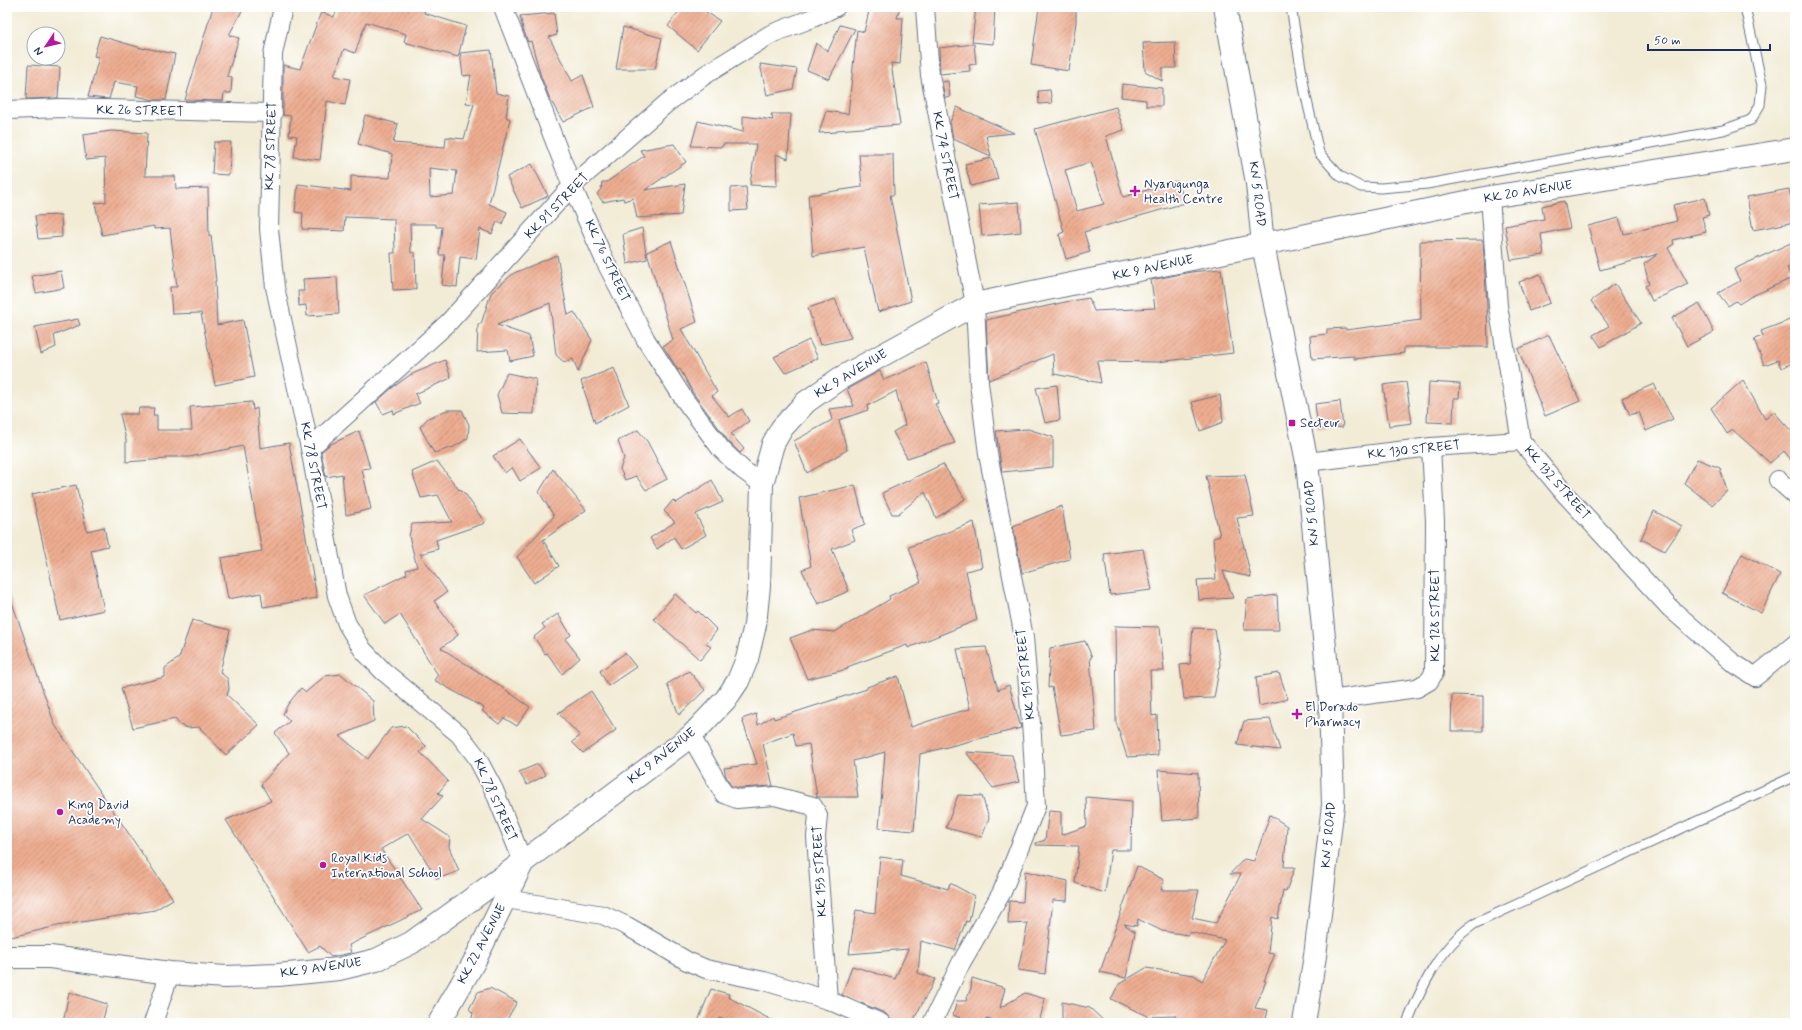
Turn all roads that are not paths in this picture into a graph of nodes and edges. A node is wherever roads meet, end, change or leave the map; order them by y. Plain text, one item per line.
1 (283, 7) edge
2 (503, 7) edge
3 (836, 7) edge
4 (926, 7) edge
5 (1226, 7) edge
6 (1291, 7) edge
7 (1745, 7) edge
8 (7, 110) edge
9 (273, 113) junction
10 (1795, 149) edge
11 (572, 186) junction
12 (1490, 197) junction
13 (1263, 245) junction
14 (975, 304) junction
15 (1521, 441) junction
16 (1431, 447) junction
17 (310, 448) junction
18 (1307, 462) junction
19 (1778, 480) dead end
20 (762, 484) junction
21 (1795, 495) edge
22 (1795, 644) edge
23 (1330, 700) junction
24 (691, 736) junction
25 (1795, 776) edge
26 (523, 862) junction
27 (506, 899) junction
28 (8, 959) edge
29 (170, 973) junction
30 (828, 1000) junction
31 (153, 1023) edge
32 (439, 1023) edge
33 (881, 1023) edge
34 (932, 1023) edge
35 (1304, 1023) edge
36 (1407, 1023) edge

1 - 9 street, KK 78 STREET
2 - 11 street, KK 76 STREET
3 - 11 street, KK 91 STREET
4 - 14 street, KK 74 STREET
5 - 13 main road, KN 5 ROAD
6 - 7 lane
8 - 9 street, KK 26 STREET
9 - 17 street, KK 78 STREET
10 - 12 main road, KK 20 AVENUE
11 - 17 street, KK 91 STREET
11 - 20 street, KK 76 STREET
12 - 13 main road, KK 20 AVENUE
12 - 15 street, KK 132 STREET
13 - 14 main road, KK 9 AVENUE
13 - 18 main road, KN 5 ROAD
14 - 20 main road, KK 9 AVENUE
14 - 34 street, KK 151 STREET
15 - 16 street, KK 130 STREET
15 - 22 street, KK 132 STREET
16 - 18 street, KK 130 STREET
16 - 23 street, KK 128 STREET
17 - 26 street, KK 78 STREET
18 - 23 main road, KN 5 ROAD
19 - 21 street
20 - 24 main road, KK 9 AVENUE
23 - 35 main road, KN 5 ROAD
24 - 26 main road, KK 9 AVENUE
24 - 30 street, KK 153 STREET
25 - 36 lane
26 - 27 main road, KK 22 AVENUE
26 - 29 main road, KK 9 AVENUE
27 - 30 street
27 - 32 main road, KK 22 AVENUE
28 - 29 main road, KK 9 AVENUE
29 - 31 street
30 - 33 street

